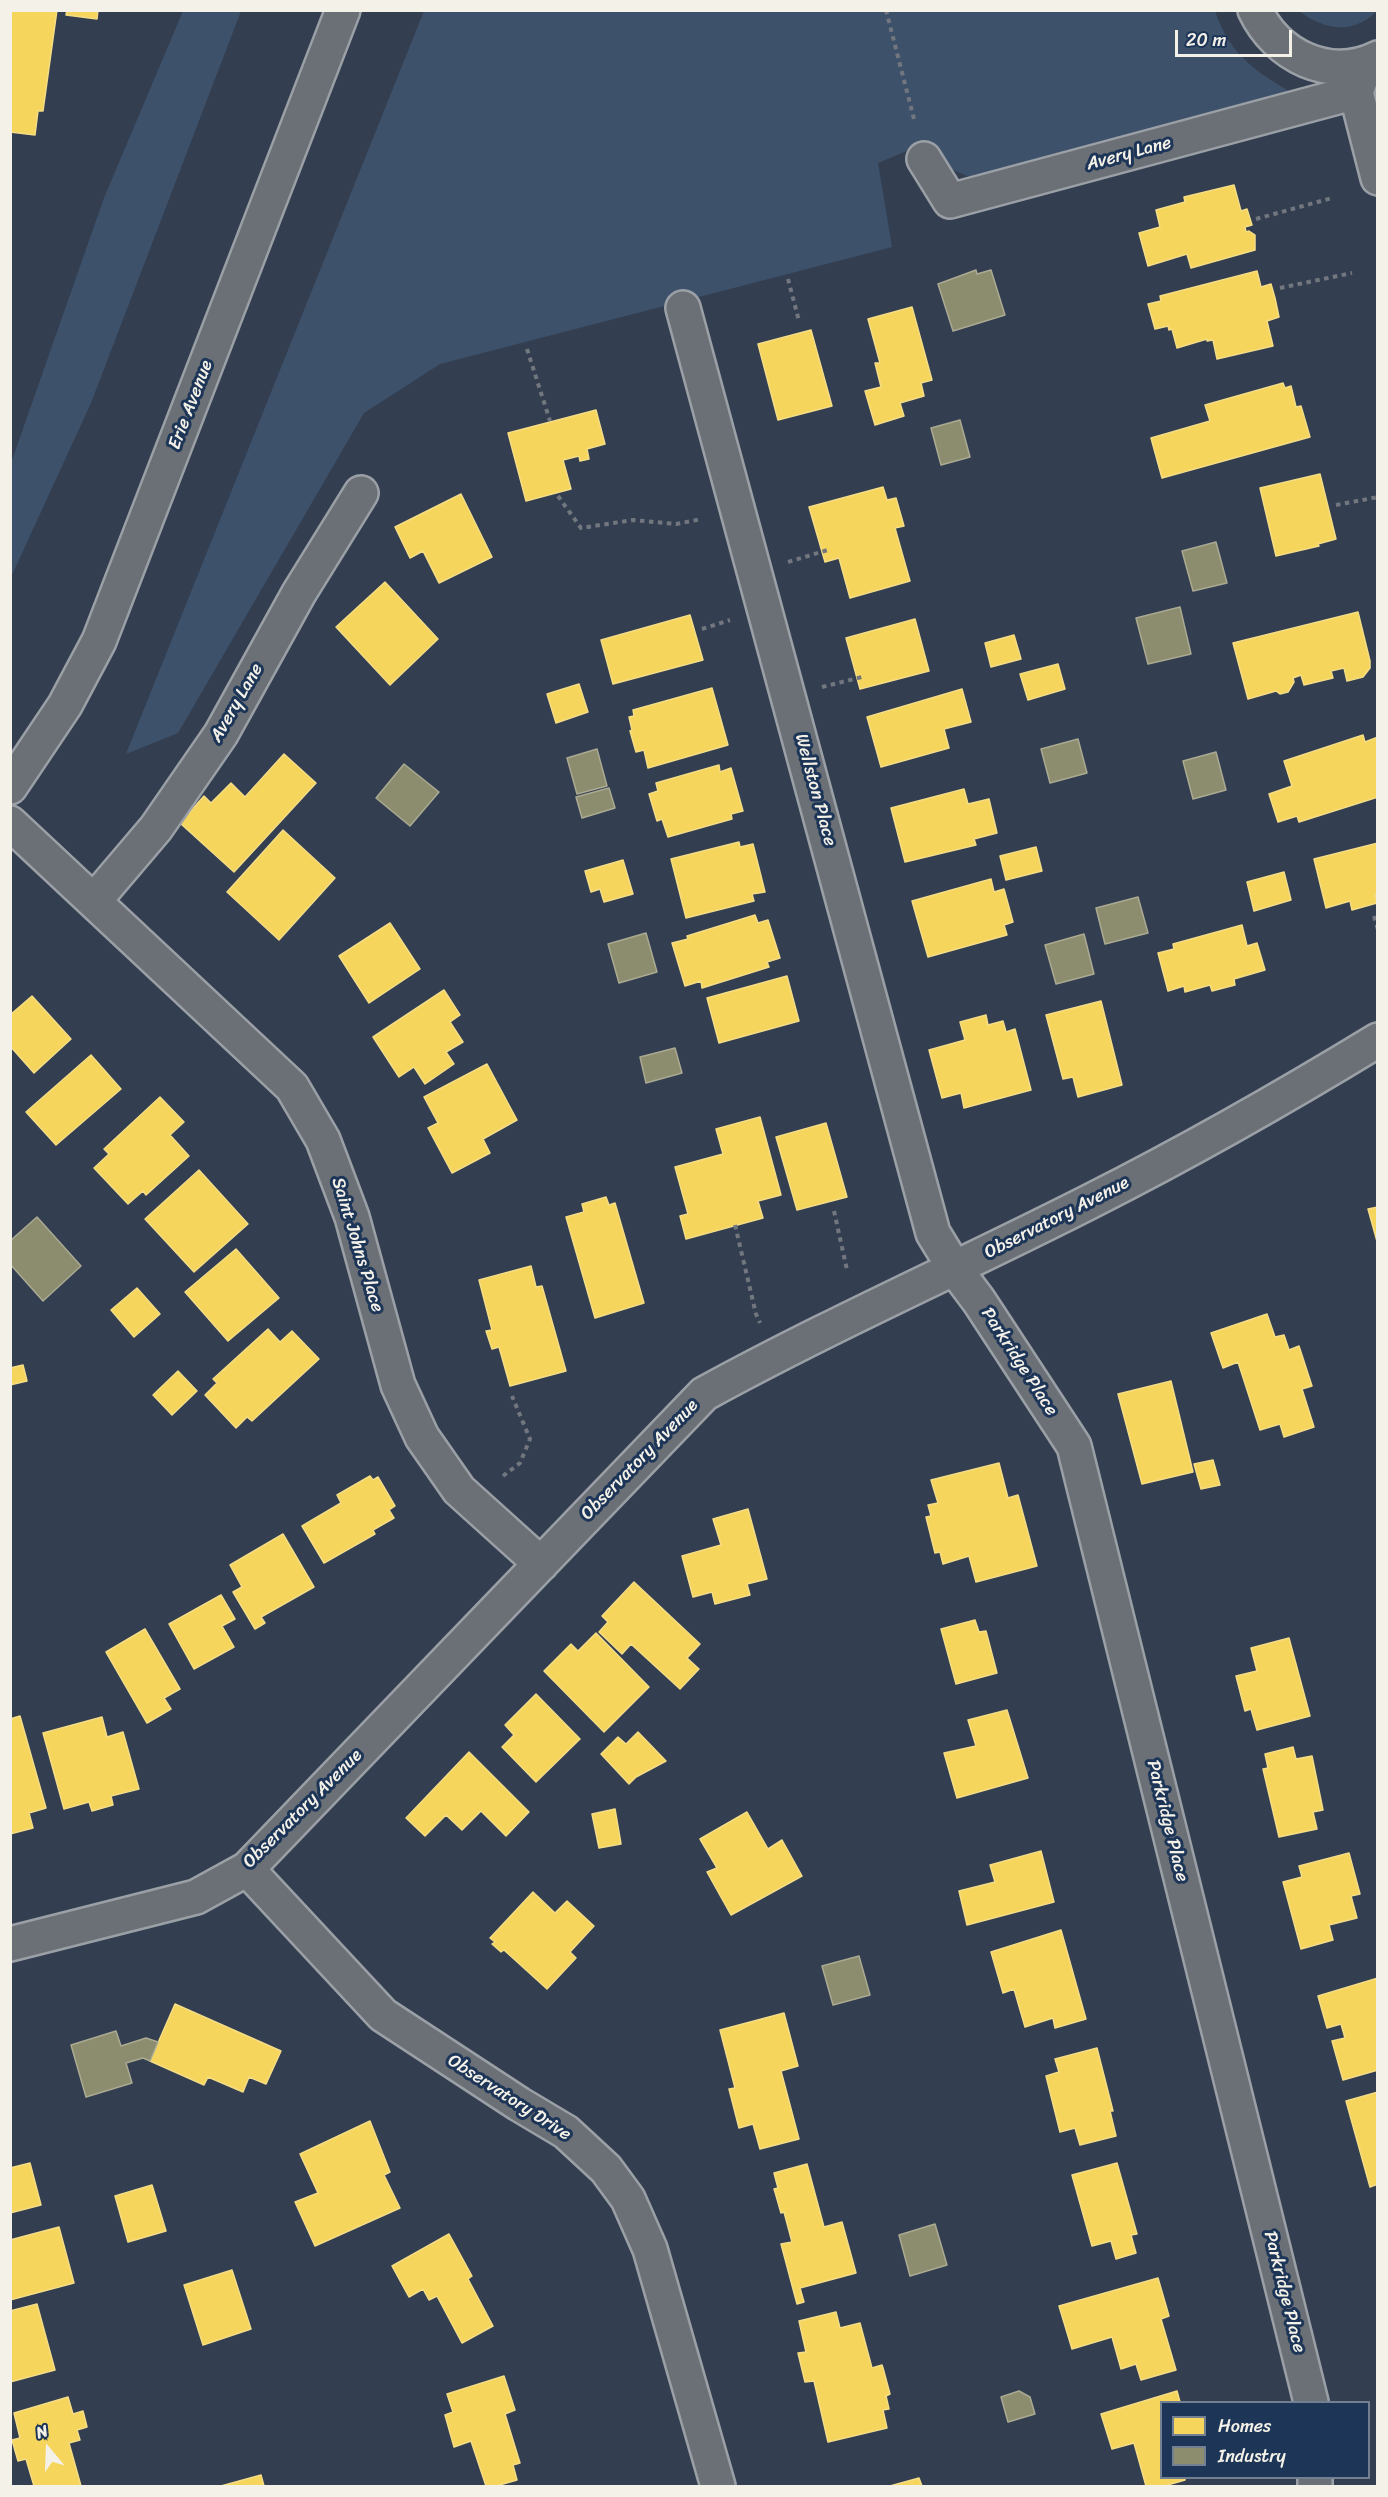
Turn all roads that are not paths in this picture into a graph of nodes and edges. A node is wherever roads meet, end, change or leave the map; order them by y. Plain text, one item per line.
1 (344, 10) edge
2 (1255, 10) edge
3 (1367, 71) edge
4 (924, 159) road end
5 (1377, 178) edge
6 (683, 308) dead end
7 (361, 493) dead end
8 (10, 787) edge
9 (10, 823) edge
10 (94, 901) junction
11 (1377, 1040) edge
12 (954, 1269) junction
13 (541, 1564) junction
14 (247, 1869) junction
15 (10, 1944) edge
16 (1311, 2401) edge
17 (718, 2487) edge

1 - 8 street, Erie Avenue
2 - 3 street
3 - 4 street, Avery Lane
3 - 5 street
6 - 12 street, Wellston Place
7 - 10 street, Avery Lane
9 - 10 street, Saint Johns Place
10 - 13 street, Saint Johns Place
11 - 12 street, Observatory Avenue
12 - 13 street, Observatory Avenue
12 - 16 street, Parkridge Place
13 - 14 street, Observatory Avenue
14 - 15 street, Observatory Avenue
14 - 17 street, Observatory Drive

